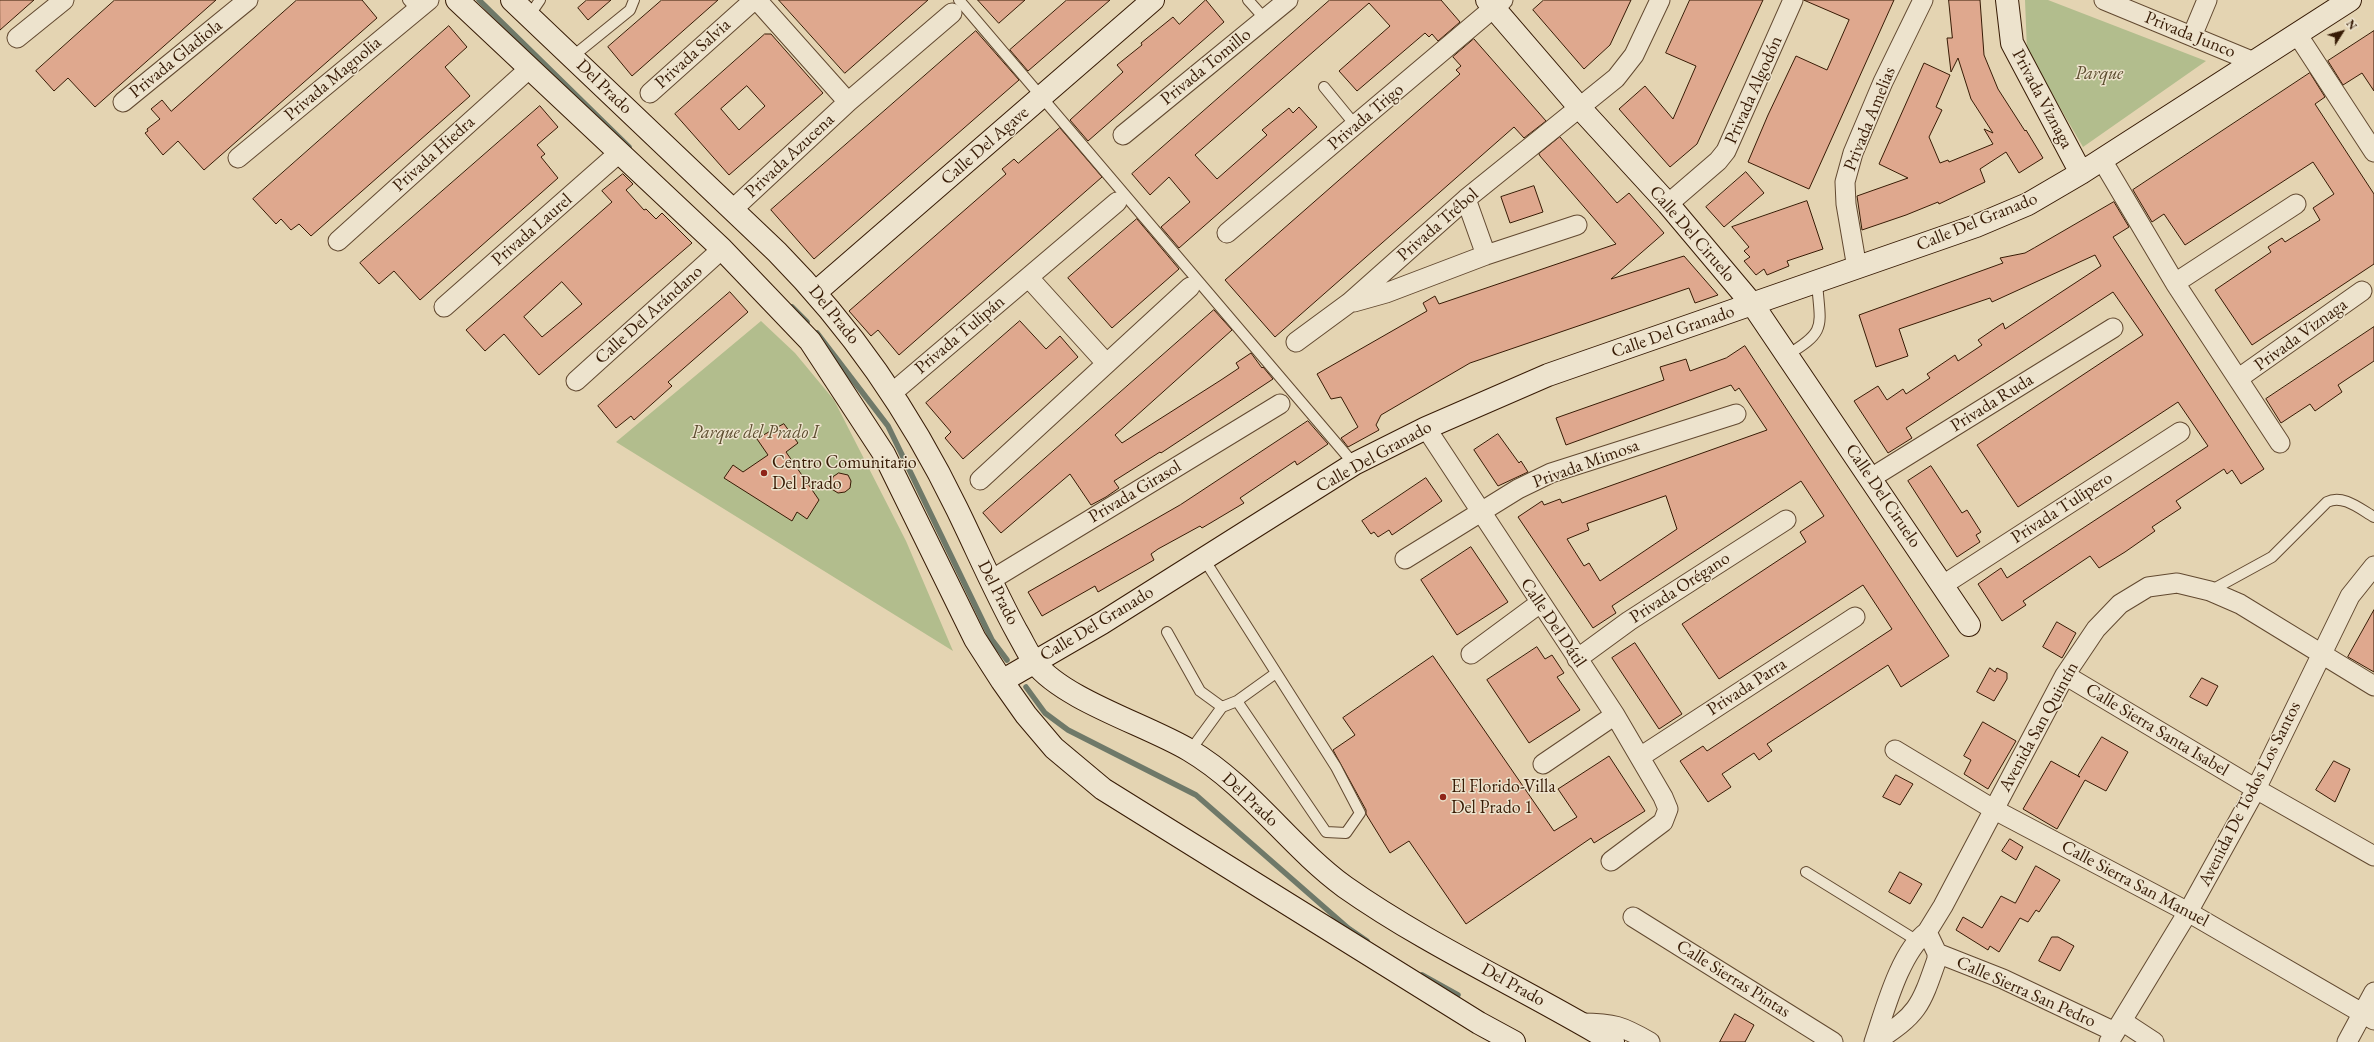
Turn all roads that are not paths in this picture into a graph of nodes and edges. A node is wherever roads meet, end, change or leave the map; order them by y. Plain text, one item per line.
1 (64, 0) edge
2 (248, 0) edge
3 (458, 0) edge
4 (512, 0) edge
5 (634, 0) edge
6 (754, 0) edge
7 (757, 0) edge
8 (1153, 0) edge
9 (1248, 0) edge
10 (1288, 0) edge
11 (1660, 0) edge
12 (1793, 0) edge
13 (1923, 0) edge
14 (2007, 0) edge
15 (2104, 0) edge
16 (2207, 0) edge
17 (418, 3) edge
18 (1495, 3) edge
19 (2342, 3) edge
20 (955, 6) edge
21 (534, 8) edge
22 (1265, 19) junction
23 (2297, 34) junction
24 (2192, 36) junction
25 (17, 38) dead end
26 (572, 56) junction
27 (2254, 62) junction
28 (530, 68) junction
29 (1324, 87) dead end
30 (650, 93) dead end
31 (1042, 96) junction
32 (123, 102) dead end
33 (848, 102) junction
34 (1580, 108) junction
35 (1356, 126) junction
36 (1124, 135) dead end
37 (2374, 151) edge
38 (620, 152) junction
39 (238, 158) dead end
40 (2102, 160) junction
41 (2081, 173) junction
42 (1466, 199) junction
43 (1117, 202) dead end
44 (1668, 204) junction
45 (2296, 204) dead end
46 (732, 210) junction
47 (1577, 225) dead end
48 (1227, 234) dead end
49 (338, 241) dead end
50 (722, 249) junction
51 (1486, 255) junction
52 (1857, 268) junction
53 (1029, 278) junction
54 (1817, 282) junction
55 (2175, 283) junction
56 (1190, 286) dead end
57 (2362, 291) dead end
58 (816, 292) junction
59 (1349, 303) junction
60 (1753, 305) junction
61 (444, 307) dead end
62 (2113, 328) dead end
63 (1296, 342) dead end
64 (1787, 355) junction
65 (1106, 363) junction
66 (2239, 378) junction
67 (576, 381) dead end
68 (892, 393) junction
69 (1280, 404) dead end
70 (1736, 414) dead end
71 (1426, 428) junction
72 (2180, 432) dead end
73 (2280, 443) dead end
74 (1354, 464) junction
75 (1871, 478) junction
76 (980, 480) dead end
77 (1480, 513) junction
78 (2374, 517) edge
79 (1786, 520) dead end
80 (1204, 559) junction
81 (1405, 559) dead end
82 (2374, 566) edge
83 (991, 580) junction
84 (1944, 585) junction
85 (2210, 591) junction
86 (1540, 603) junction
87 (1855, 617) dead end
88 (1969, 626) dead end
89 (1167, 632) dead end
90 (1471, 654) dead end
91 (2320, 654) junction
92 (1577, 659) junction
93 (1034, 662) junction
94 (1276, 673) junction
95 (2065, 675) junction
96 (1002, 681) junction
97 (2374, 686) edge
98 (1237, 701) junction
99 (1222, 707) junction
100 (1615, 716) junction
101 (1895, 750) dead end
102 (1190, 751) junction
103 (1640, 757) junction
104 (1543, 764) dead end
105 (2256, 789) junction
106 (1994, 809) junction
107 (2374, 856) edge
108 (1611, 861) dead end
109 (1806, 872) dead end
110 (2188, 912) junction
111 (1633, 917) dead end
112 (1922, 936) junction
113 (1937, 953) junction
114 (2374, 992) edge
115 (2368, 1016) edge
116 (1581, 1023) junction
117 (2115, 1032) edge
118 (1514, 1042) edge
119 (1613, 1042) edge
120 (1650, 1042) edge
121 (1833, 1042) edge
122 (1875, 1042) edge
123 (2154, 1042) edge
124 (2346, 1042) edge

1 - 25 street
2 - 32 street, Privada Gladiola
3 - 28 main road, Del Prado
4 - 21 main road, Del Prado
5 - 26 lane
6 - 30 street, Privada Salvia
7 - 33 street, Privada Azucena
8 - 31 main road, Calle Del Agave
9 - 22 lane
10 - 22 street, Privada Tomillo
11 - 34 street, Privada Trébol
12 - 44 street, Privada Algodón
13 - 52 street, Privada Amelias
14 - 41 main road, Privada Viznaga
15 - 24 street, Privada Junco
16 - 24 street
17 - 39 street, Privada Magnolia
18 - 34 main road, Calle Del Ciruelo
18 - 35 street, Privada Trigo
19 - 23 main road, Calle Del Granado
20 - 31 lane
20 - 33 street, Privada Azucena
21 - 26 main road, Del Prado
22 - 36 street, Privada Tomillo
23 - 27 main road, Calle Del Granado
23 - 37 street
24 - 27 street, Privada Junco
26 - 46 main road, Del Prado
27 - 40 main road, Calle Del Granado
28 - 38 main road, Del Prado
28 - 49 street, Privada Hiedra
29 - 35 lane
31 - 58 main road, Calle Del Agave
31 - 74 lane
33 - 46 street, Privada Azucena
34 - 42 street, Privada Trébol
34 - 44 main road, Calle Del Ciruelo
35 - 48 street, Privada Trigo
38 - 50 main road, Del Prado
38 - 61 street, Privada Laurel
40 - 41 main road, Calle Del Granado
40 - 55 street, Privada Viznaga
41 - 52 main road, Calle Del Granado
42 - 51 street
42 - 59 street, Privada Trébol
43 - 53 street, Privada Tulipán
44 - 60 main road, Calle Del Ciruelo
45 - 55 street
46 - 58 main road, Del Prado
47 - 51 street
50 - 67 street, Calle Del Arándano
50 - 96 main road, Del Prado
51 - 59 street
52 - 54 main road, Calle Del Granado
53 - 65 street
53 - 68 street, Privada Tulipán
54 - 60 main road, Calle Del Granado
54 - 64 lane
55 - 66 street, Privada Viznaga
56 - 65 street
57 - 66 street, Privada Viznaga
58 - 68 main road, Del Prado
59 - 63 street, Privada Trébol
60 - 64 main road, Calle Del Ciruelo
60 - 71 main road, Calle Del Granado
62 - 75 street, Privada Ruda
64 - 75 main road, Calle Del Ciruelo
65 - 76 street
66 - 73 street, Privada Viznaga
68 - 83 main road, Del Prado
69 - 83 street, Privada Girasol
70 - 77 street, Privada Mimosa
71 - 74 main road, Calle Del Granado
71 - 77 street, Calle Del Dátil
72 - 84 street, Privada Tulipero
74 - 80 main road, Calle Del Granado
75 - 84 main road, Calle Del Ciruelo
77 - 81 street, Privada Mimosa
77 - 86 street, Calle Del Dátil
78 - 85 lane
79 - 92 street, Privada Orégano
80 - 93 main road, Calle Del Granado
80 - 94 lane
82 - 91 street, Avenida De Todos Los Santos
83 - 93 main road, Del Prado
84 - 88 main road, Calle Del Ciruelo
85 - 91 street, Avenida San Quintín
85 - 95 street, Avenida San Quintín
86 - 90 street
86 - 92 street, Calle Del Dátil
87 - 103 street, Privada Parra
89 - 99 lane
91 - 97 street, Avenida San Quintín
91 - 105 street, Avenida De Todos Los Santos
92 - 100 street, Calle Del Dátil
93 - 96 main road, Calle Del Granado
93 - 102 main road, Del Prado
94 - 98 lane
94 - 98 lane
95 - 105 street, Calle Sierra Santa Isabel
95 - 106 street, Avenida San Quintín
96 - 118 main road, Del Prado
98 - 99 lane
99 - 102 lane
100 - 103 street, Calle Del Dátil
100 - 104 street
101 - 106 street, Calle Sierra San Manuel
102 - 116 main road, Del Prado
103 - 108 street, Calle Del Dátil
105 - 107 street, Calle Sierra Santa Isabel
105 - 110 street, Avenida De Todos Los Santos
106 - 110 street, Calle Sierra San Manuel
106 - 112 street, Avenida San Quintín
109 - 112 lane
110 - 115 street, Calle Sierra San Manuel
110 - 117 street, Avenida De Todos Los Santos
111 - 121 street, Calle Sierras Pintas
112 - 113 street
112 - 122 street, Avenida San Quintín
113 - 117 street, Calle Sierra San Pedro
113 - 122 street
114 - 115 street
115 - 124 street
116 - 119 main road, Del Prado
116 - 120 street
117 - 123 street, Calle Sierra San Pedro

